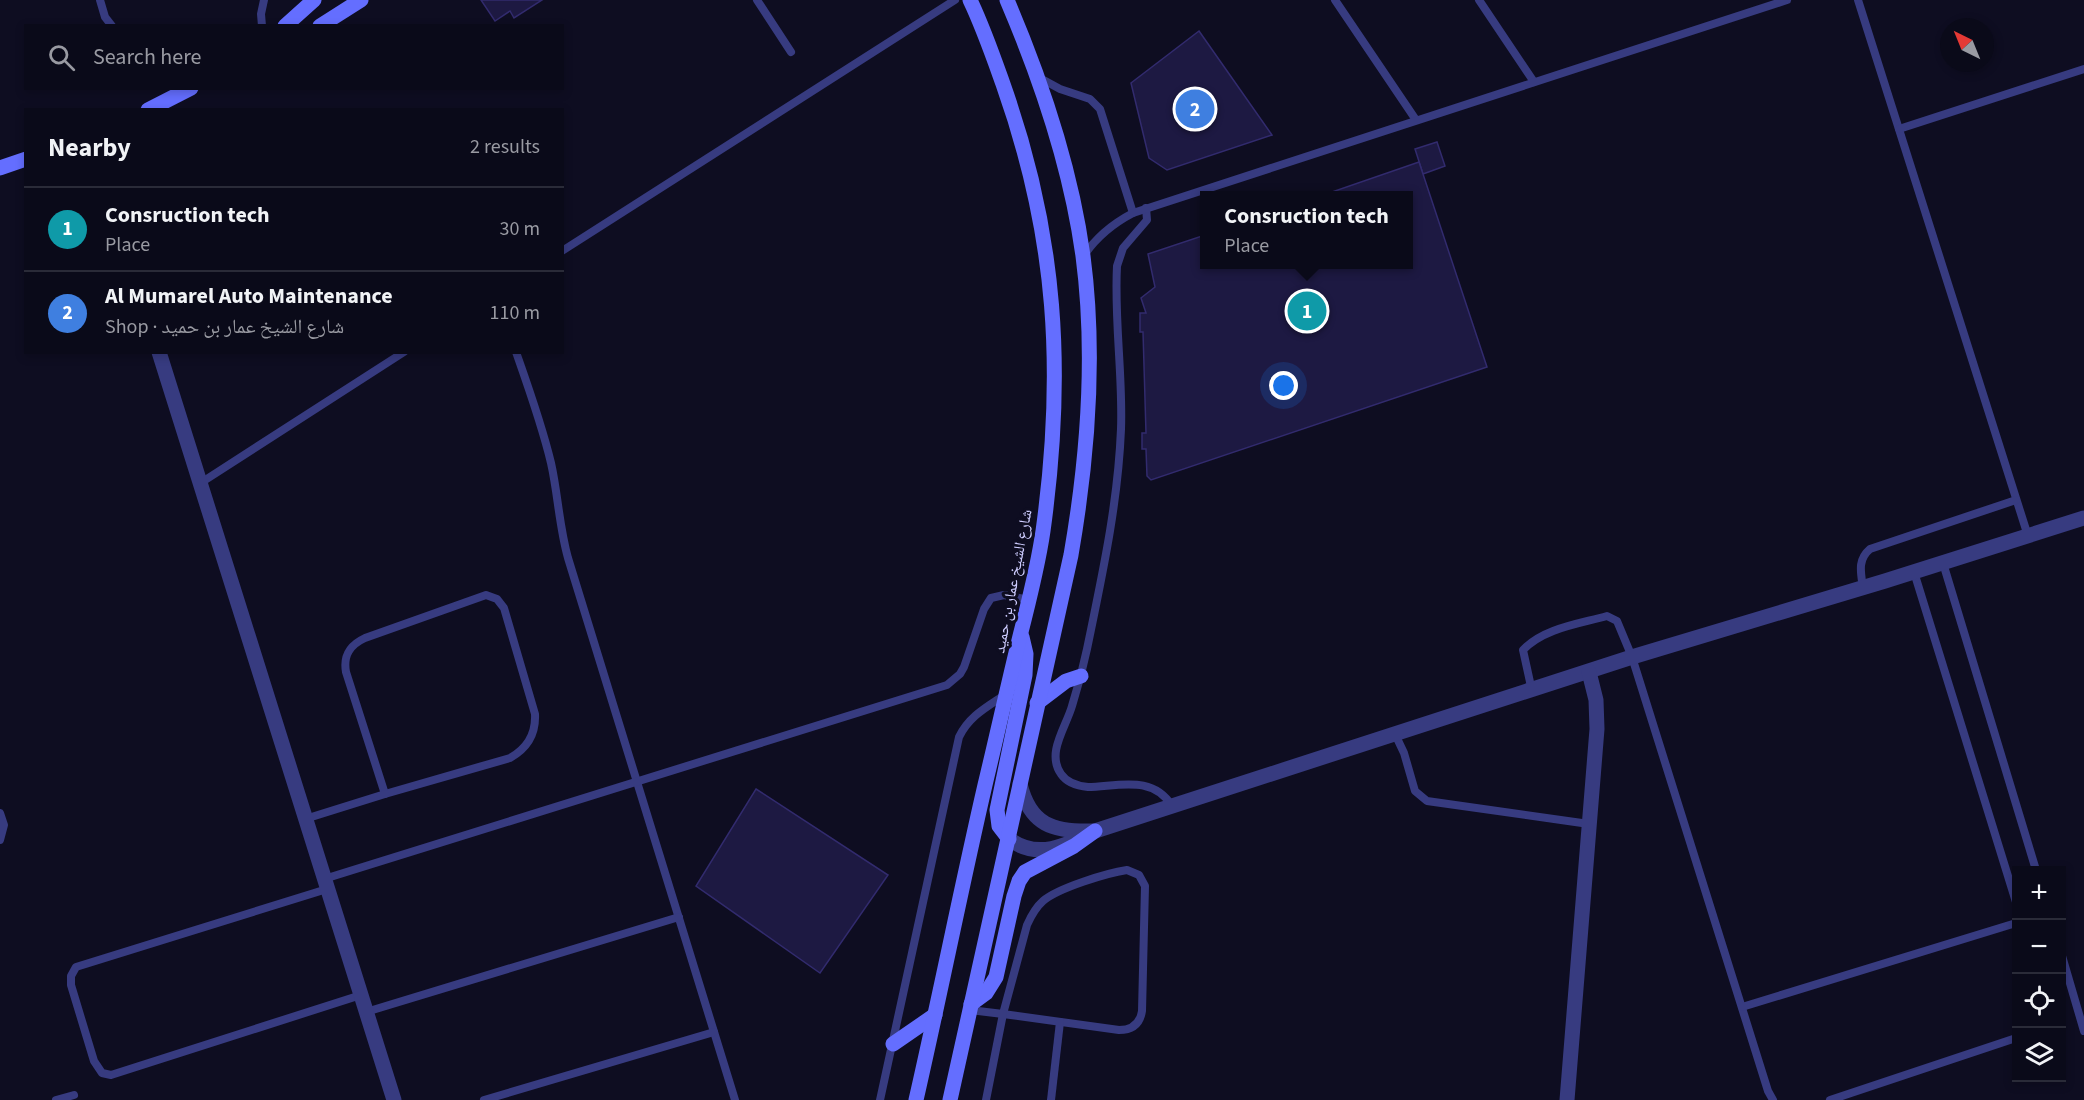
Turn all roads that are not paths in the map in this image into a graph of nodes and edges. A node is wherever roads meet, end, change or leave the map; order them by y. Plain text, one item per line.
1 (100, 0) edge
2 (264, 0) edge
3 (314, 0) edge
4 (361, 0) edge
5 (757, 0) edge
6 (955, 0) edge
7 (970, 0) edge
8 (1007, 0) edge
9 (1335, 0) edge
10 (1479, 0) edge
11 (1787, 0) edge
12 (1858, 0) edge
13 (111, 24) edge
14 (262, 24) edge
15 (287, 24) edge
16 (323, 24) edge
17 (791, 52) dead end
18 (2084, 69) edge
19 (1037, 77) junction
20 (1534, 82) junction
21 (187, 90) edge
22 (152, 108) edge
23 (1416, 120) junction
24 (1899, 129) junction
25 (24, 160) edge
26 (0, 168) edge
27 (1146, 208) junction
28 (1133, 213) junction
29 (564, 250) edge
30 (1083, 257) junction
31 (160, 354) edge
32 (401, 354) edge
33 (517, 354) edge
34 (199, 484) junction
35 (2016, 500) junction
36 (2084, 518) edge
37 (2028, 536) junction
38 (1943, 563) junction
39 (1914, 572) junction
40 (1863, 588) junction
41 (1029, 600) junction
42 (1021, 634) junction
43 (1632, 657) junction
44 (1589, 672) junction
45 (1081, 676) junction
46 (1532, 691) junction
47 (1006, 694) junction
48 (1037, 703) junction
49 (1395, 734) junction
50 (638, 781) junction
51 (1020, 784) junction
52 (385, 794) junction
53 (1172, 806) junction
54 (0, 813) edge
55 (305, 819) junction
56 (1589, 824) junction
57 (1095, 831) junction
58 (1009, 839) junction
59 (0, 840) edge
60 (2035, 866) edge
61 (325, 884) junction
62 (2012, 889) edge
63 (679, 917) junction
64 (2012, 924) edge
65 (2066, 972) edge
66 (361, 995) junction
67 (970, 1007) junction
68 (1742, 1007) junction
69 (366, 1012) junction
70 (1003, 1014) junction
71 (935, 1015) junction
72 (1059, 1022) junction
73 (2084, 1031) edge
74 (714, 1032) junction
75 (2012, 1039) edge
76 (893, 1044) junction
77 (74, 1095) dead end
78 (56, 1100) edge
79 (394, 1100) edge
80 (484, 1100) edge
81 (735, 1100) edge
82 (880, 1100) edge
83 (916, 1100) edge
84 (950, 1100) edge
85 (987, 1100) edge
86 (1051, 1100) edge
87 (1567, 1100) edge
88 (1773, 1100) edge
89 (1830, 1100) edge

1 - 13 lane
2 - 14 lane
3 - 15 street
4 - 16 street
5 - 17 lane
6 - 29 lane
7 - 41 street, شارع الشيخ عمار بن حميد
8 - 19 street
9 - 23 lane
10 - 20 lane
11 - 20 lane
12 - 24 lane
18 - 24 lane
19 - 28 lane
19 - 30 street
20 - 23 lane
21 - 22 street
23 - 27 lane
24 - 35 lane
25 - 26 street
27 - 28 lane
27 - 45 lane
28 - 30 lane
30 - 48 street
31 - 34 street
32 - 34 lane
33 - 50 lane
34 - 55 street
35 - 37 lane
35 - 40 lane
36 - 37 street
37 - 38 street
38 - 39 street
38 - 60 lane
39 - 40 street
39 - 62 lane
40 - 43 street
41 - 42 street, شارع الشيخ عمار بن حميد
41 - 50 lane
42 - 47 street, شارع الشيخ عمار بن حميد
42 - 58 street
43 - 44 street
43 - 46 lane
43 - 68 lane
44 - 46 street
44 - 56 street
45 - 48 street
45 - 53 lane
46 - 49 street
47 - 71 street, شارع الشيخ عمار بن حميد
47 - 76 lane
48 - 51 street
49 - 53 street
49 - 56 lane
50 - 61 lane
50 - 63 lane
51 - 57 street
51 - 58 street
52 - 52 lane
52 - 55 lane
53 - 57 street
54 - 59 lane
55 - 61 street
56 - 87 street
57 - 58 street
57 - 67 street
58 - 67 street
61 - 66 street
61 - 66 lane
63 - 69 lane
63 - 74 lane
64 - 68 lane
65 - 73 lane
66 - 69 street
67 - 70 lane
67 - 84 street
68 - 88 lane
69 - 79 street
70 - 72 lane
70 - 72 lane
70 - 85 lane
71 - 76 street
71 - 83 street, شارع الشيخ عمار بن حميد
72 - 86 lane
74 - 80 lane
74 - 81 lane
75 - 89 lane
76 - 82 lane
77 - 78 lane

